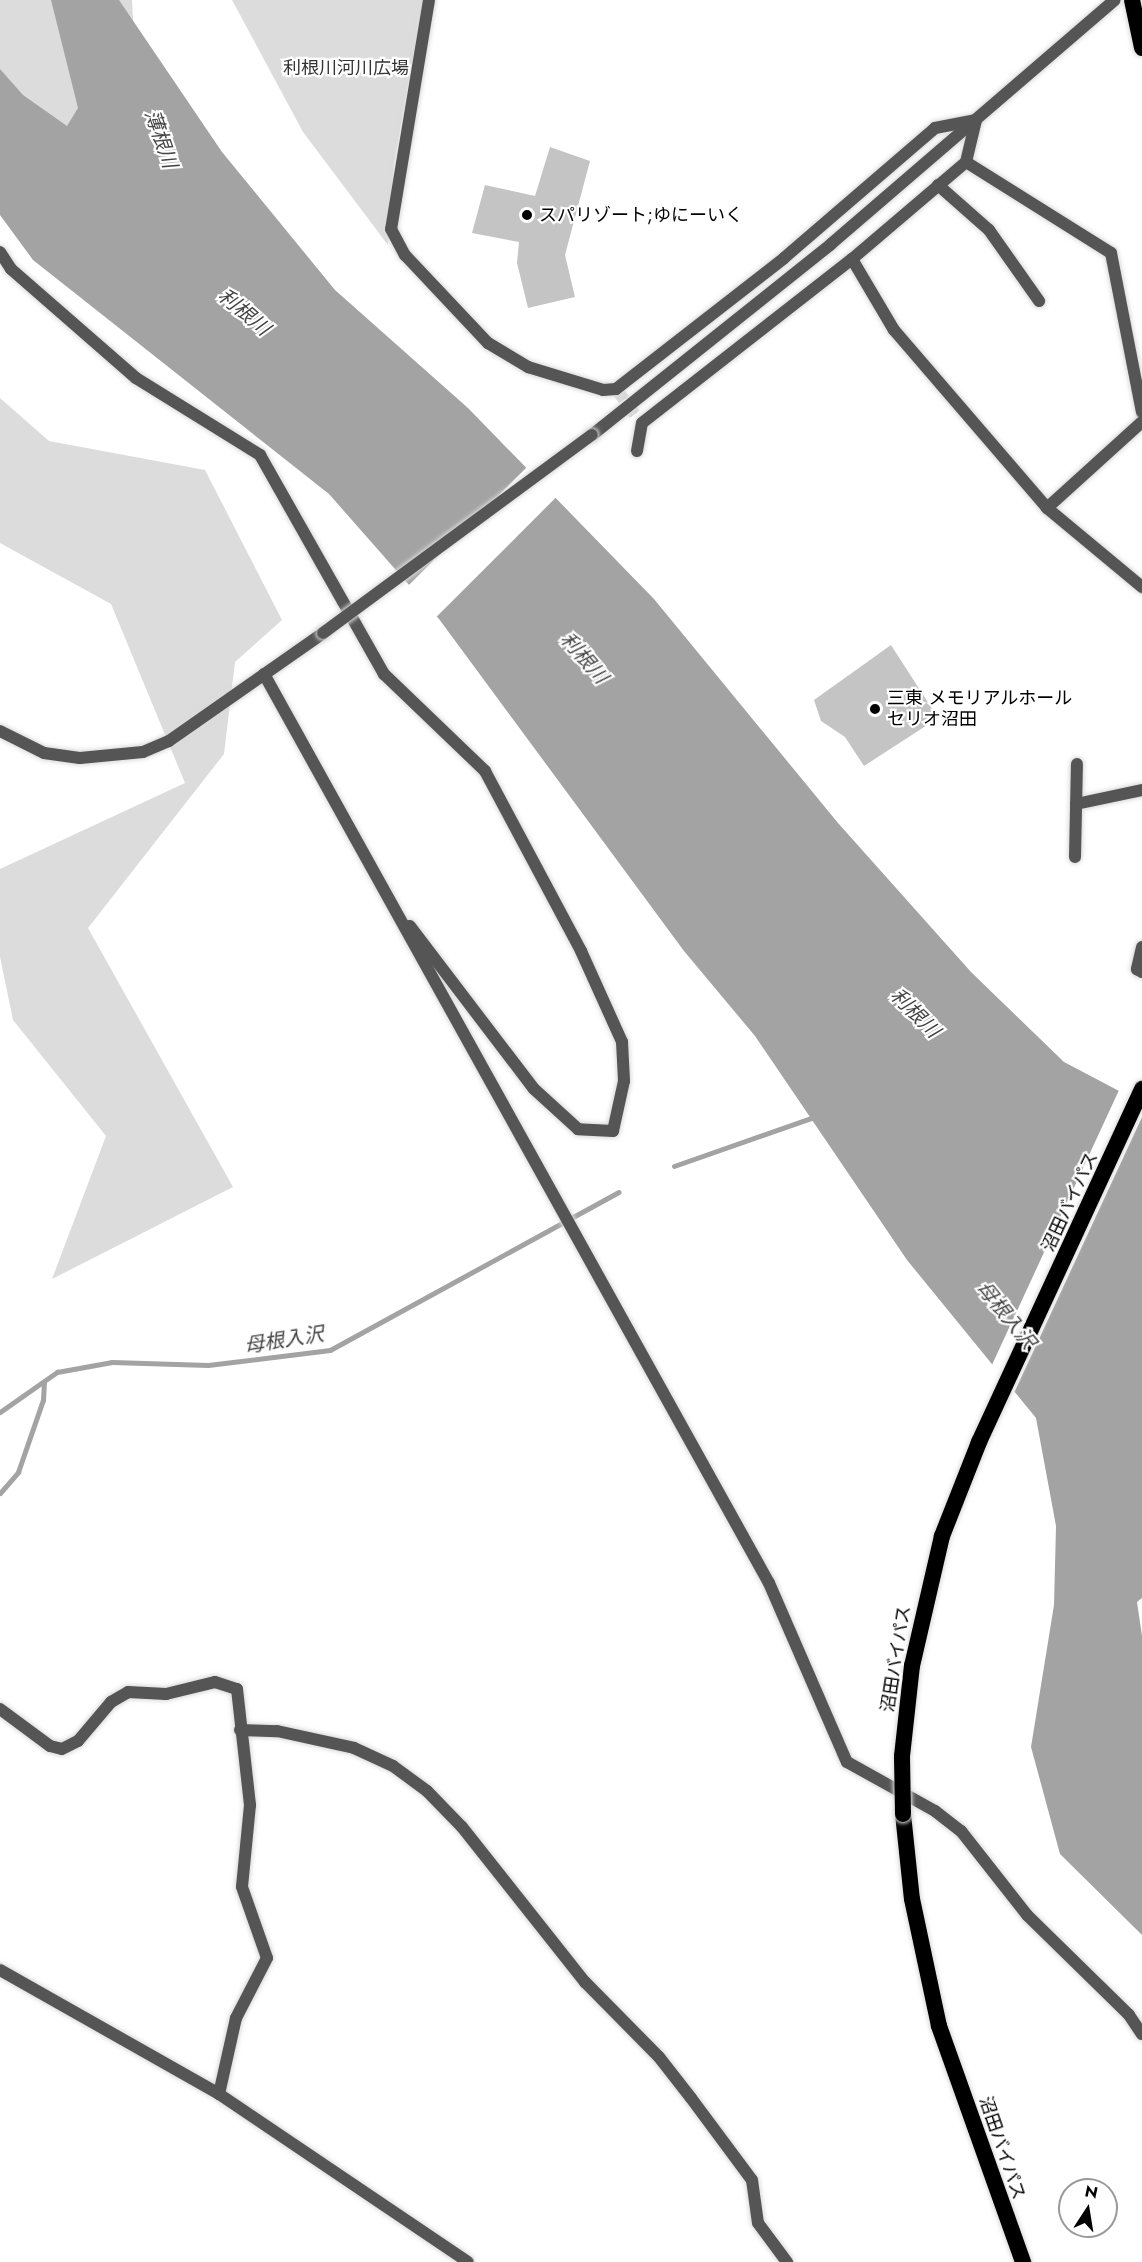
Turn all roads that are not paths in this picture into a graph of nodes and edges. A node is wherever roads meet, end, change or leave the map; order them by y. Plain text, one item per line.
1 (429, 0) edge
2 (1115, 0) edge
3 (1132, 0) edge
4 (1142, 48) edge
5 (976, 120) junction
6 (966, 162) junction
7 (938, 185) junction
8 (0, 252) edge
9 (852, 259) junction
10 (1039, 301) dead end
11 (1137, 350) edge
12 (1142, 412) edge
13 (1142, 422) edge
14 (637, 451) dead end
15 (1047, 508) junction
16 (1142, 587) edge
17 (264, 674) junction
18 (0, 731) edge
19 (1077, 764) dead end
20 (1142, 790) edge
21 (1076, 804) junction
22 (1075, 857) dead end
23 (388, 897) junction
24 (1142, 947) edge
25 (1142, 972) edge
26 (1142, 1089) edge
27 (0, 1710) edge
28 (240, 1730) junction
29 (0, 1970) edge
30 (1142, 2034) edge
31 (219, 2094) junction
32 (468, 2262) edge
33 (787, 2262) edge
34 (1023, 2262) edge

1 - 5 street
2 - 5 street
3 - 4 highway
5 - 6 street
5 - 17 street, bridge
6 - 7 street
6 - 11 street
7 - 9 street
7 - 10 street
8 - 23 street
9 - 14 street
9 - 15 street
11 - 12 street
13 - 15 street
15 - 16 street
17 - 18 street
17 - 23 street
19 - 21 street
20 - 21 street
21 - 22 street
23 - 30 street
24 - 25 street
26 - 34 highway, 沼田バイパス, bridge
27 - 28 street
28 - 31 street
28 - 33 street
29 - 31 street
31 - 32 street

